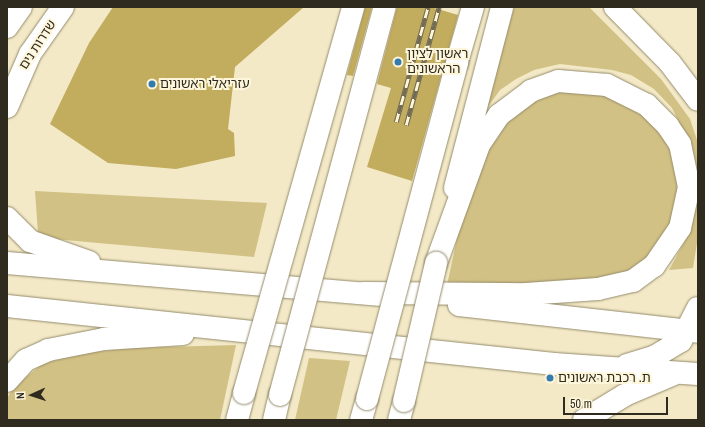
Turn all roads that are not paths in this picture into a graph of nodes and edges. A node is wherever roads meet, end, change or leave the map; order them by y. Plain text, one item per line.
1 (21, 7) edge
2 (63, 7) edge
3 (353, 7) edge
4 (385, 7) edge
5 (473, 7) edge
6 (502, 7) edge
7 (615, 7) edge
8 (7, 26) edge
9 (698, 100) edge
10 (7, 107) edge
11 (7, 218) edge
12 (7, 263) edge
13 (436, 263) junction
14 (146, 278) junction
15 (364, 293) junction
16 (7, 306) edge
17 (698, 308) edge
18 (693, 331) edge
19 (274, 332) junction
20 (614, 368) junction
21 (687, 373) edge
22 (7, 381) edge
23 (402, 411) edge
24 (237, 420) edge
25 (274, 420) edge
26 (362, 420) edge
27 (584, 420) edge

1 - 8 main road
2 - 10 main road, שדרות נים
3 - 24 main road, bridge
4 - 25 main road, bridge
5 - 26 main road, bridge
6 - 13 main road
7 - 9 main road
11 - 14 main road
12 - 14 main road
13 - 15 main road
13 - 23 main road, bridge
14 - 15 main road
15 - 18 main road
16 - 19 main road
17 - 18 main road
18 - 20 main road
19 - 20 main road
19 - 22 main road
20 - 21 main road
21 - 27 main road

